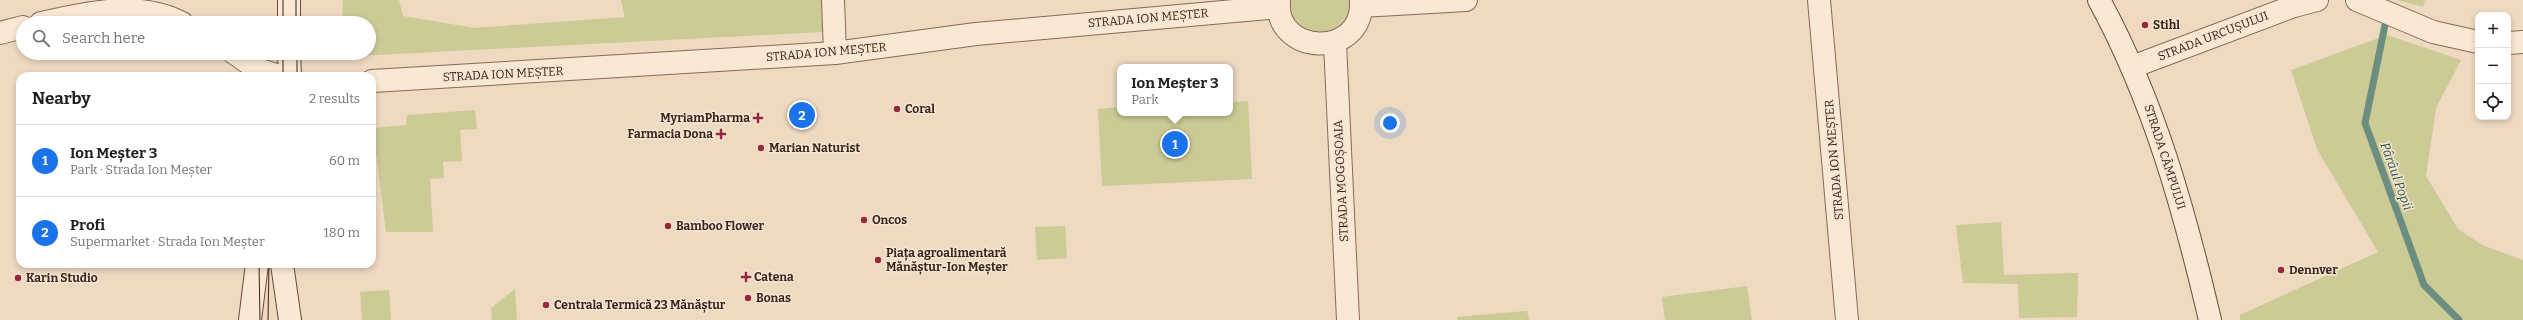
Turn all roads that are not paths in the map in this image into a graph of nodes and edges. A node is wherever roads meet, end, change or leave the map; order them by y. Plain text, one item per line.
1 (289, 0) edge
2 (833, 0) edge
3 (1466, 0) edge
4 (1820, 0) edge
5 (2100, 0) edge
6 (2318, 0) edge
7 (2357, 0) edge
8 (1279, 3) edge
9 (1361, 3) edge
10 (74, 16) edge
11 (166, 16) edge
12 (289, 16) edge
13 (16, 29) edge
14 (0, 33) edge
15 (2475, 41) edge
16 (2523, 42) edge
17 (1334, 43) junction
18 (2511, 43) edge
19 (835, 53) junction
20 (244, 60) edge
21 (289, 60) edge
22 (2132, 67) junction
23 (266, 72) edge
24 (290, 72) edge
25 (376, 81) edge
26 (256, 268) edge
27 (283, 268) edge
28 (250, 320) edge
29 (290, 320) edge
30 (1348, 320) edge
31 (1847, 320) edge
32 (2210, 320) edge

1 - 12 street
2 - 19 street
3 - 9 street
4 - 31 street, STRADA ION MEȘTER
5 - 22 street, STRADA CÂMPULUI
6 - 22 street, STRADA URCUȘULUI
7 - 15 street
8 - 17 street
8 - 19 street, STRADA ION MEȘTER
9 - 17 street
10 - 11 street
13 - 14 street
16 - 18 street
17 - 30 street, STRADA MOGOȘOAIA
19 - 25 street, STRADA ION MEȘTER
20 - 23 street
21 - 24 street
22 - 32 street, STRADA CÂMPULUI
26 - 28 street
27 - 29 street

